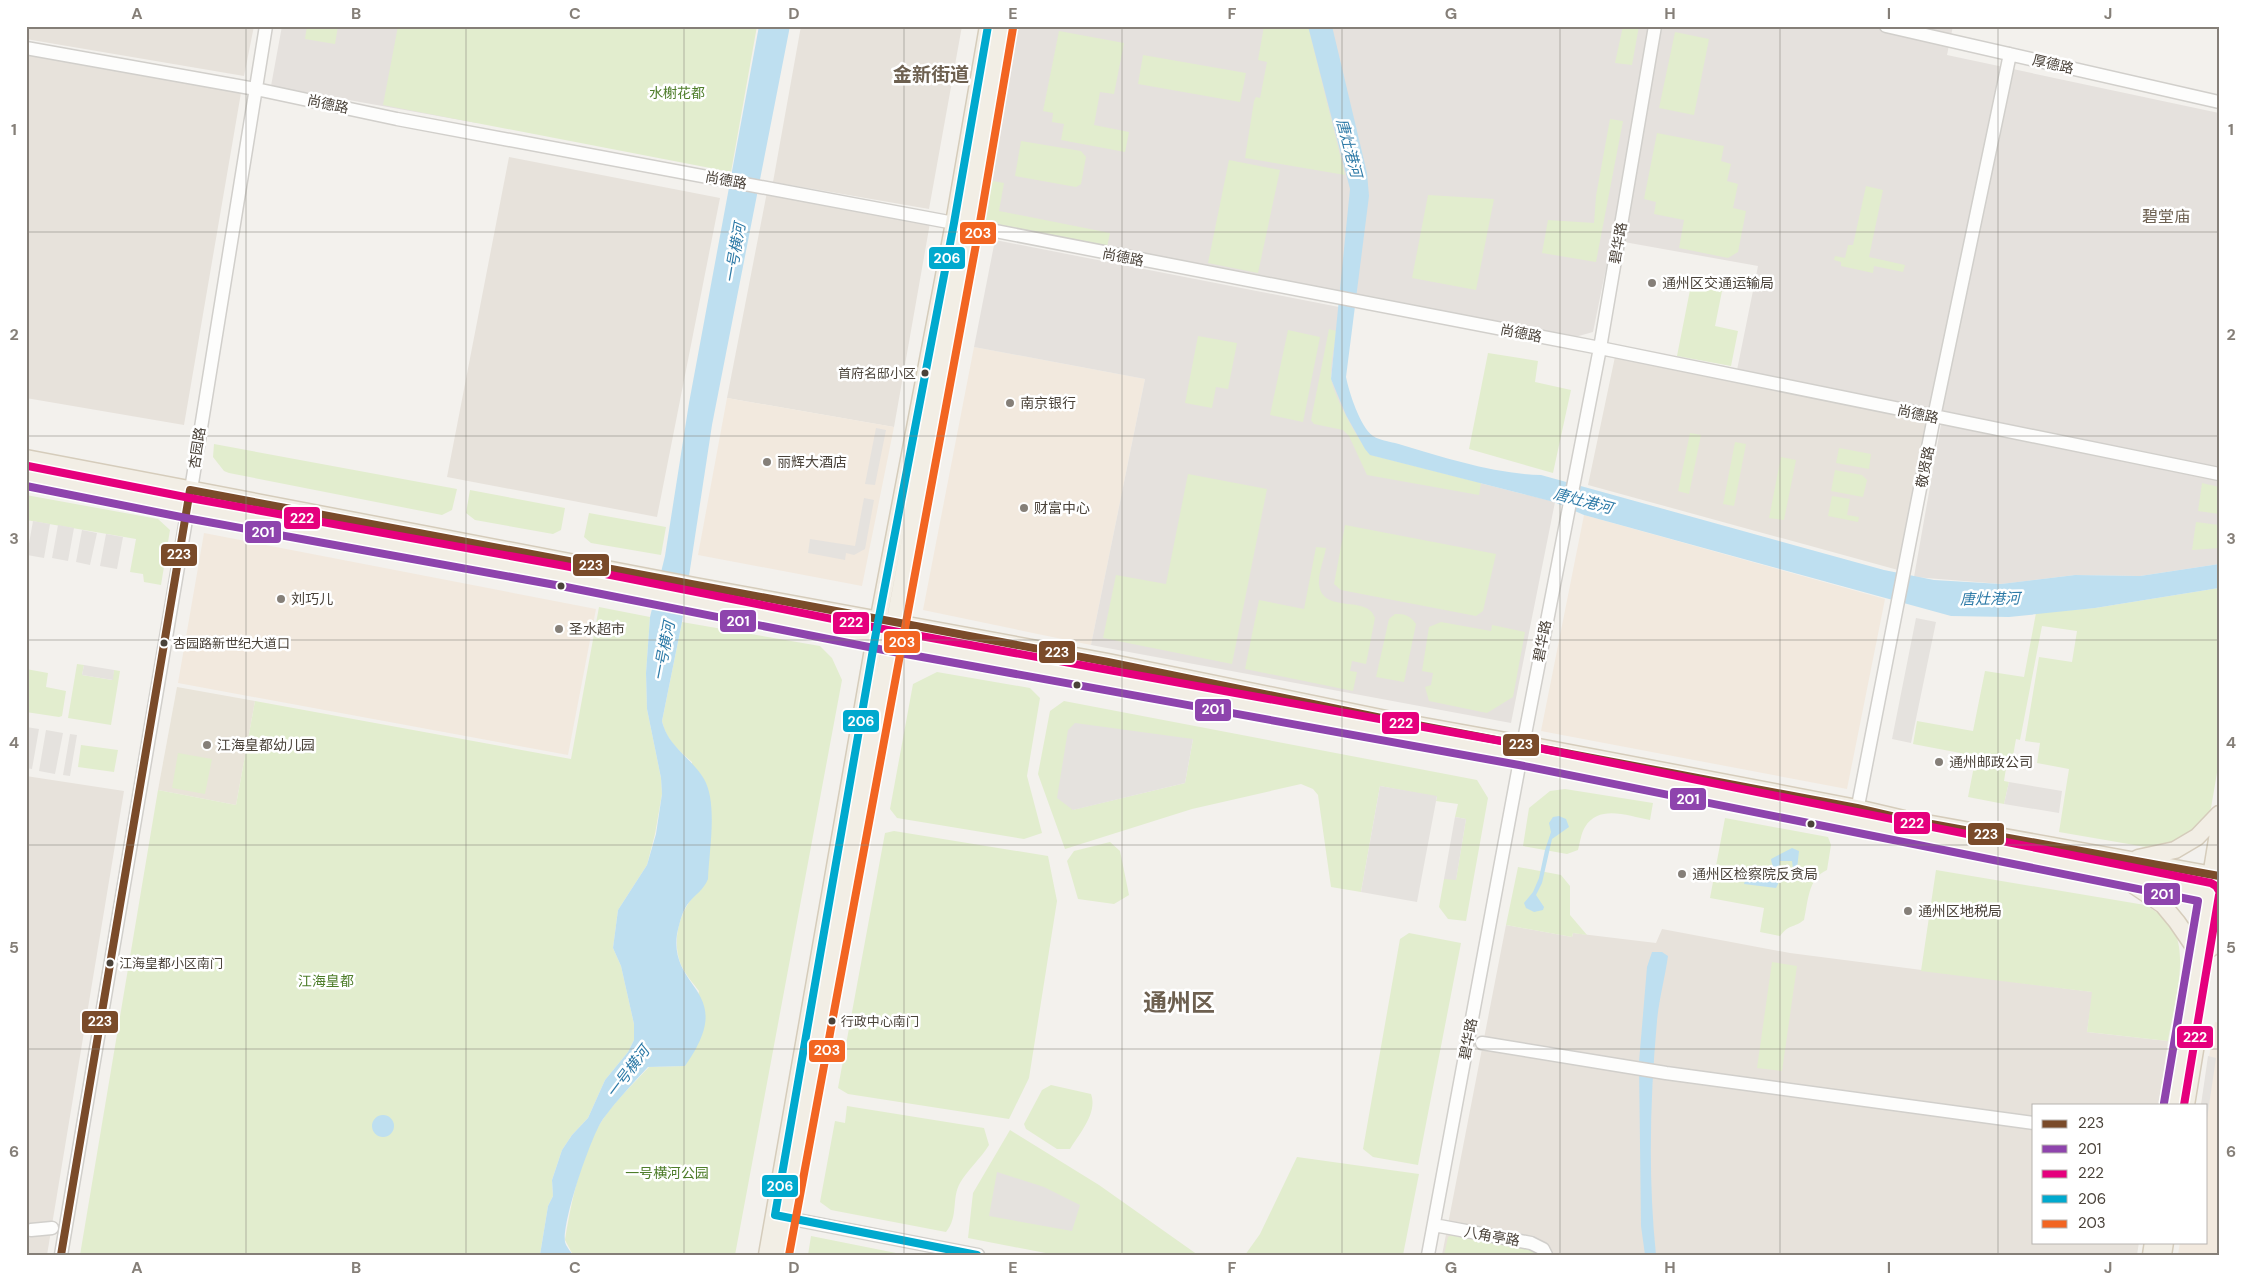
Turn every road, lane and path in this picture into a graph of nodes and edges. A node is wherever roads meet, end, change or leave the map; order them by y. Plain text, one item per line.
1 (266, 26) edge
2 (988, 26) edge
3 (1003, 26) edge
4 (1655, 26) edge
5 (1886, 26) edge
6 (1940, 32) edge
7 (26, 48) edge
8 (2010, 54) junction
9 (256, 89) junction
10 (2219, 102) edge
11 (962, 225) junction
12 (1600, 348) junction
13 (1934, 418) junction
14 (26, 458) edge
15 (2219, 474) edge
16 (26, 476) edge
17 (190, 490) junction
18 (188, 508) junction
19 (652, 586) junction
20 (694, 594) junction
21 (886, 622) junction
22 (883, 640) junction
23 (1522, 750) junction
24 (2219, 814) edge
25 (1856, 815) junction
26 (2219, 826) edge
27 (2130, 860) junction
28 (2118, 875) junction
29 (2215, 875) edge
30 (2215, 895) edge
31 (2210, 947) edge
32 (1482, 1043) dead end
33 (2174, 1104) edge
34 (2186, 1104) edge
35 (2032, 1122) edge
36 (780, 1217) junction
37 (1434, 1225) junction
38 (52, 1228) dead end
39 (32, 1230) dead end
40 (61, 1255) edge
41 (767, 1255) edge
42 (779, 1255) edge
43 (978, 1255) edge
44 (1428, 1255) edge
45 (1546, 1255) edge

1 - 9 street, 杏园路
2 - 11 main road
3 - 11 main road
4 - 12 street, 碧华路
5 - 6 street, 厚德路
6 - 8 street, 厚德路
7 - 9 street, 尚德路
8 - 10 street, 厚德路
8 - 13 street, 敬贤路
9 - 11 street, 尚德路
9 - 17 street, 杏园路
11 - 12 street, 尚德路
11 - 21 main road
12 - 13 street, 尚德路
12 - 23 street, 碧华路
13 - 15 street, 尚德路
13 - 25 street, 敬贤路
14 - 17 main road
16 - 18 main road
17 - 18 street, 杏园路
17 - 19 main road
18 - 19 main road
18 - 40 street, 杏园路
19 - 20 main road
20 - 21 main road
20 - 22 main road
21 - 22 main road
21 - 23 main road
22 - 23 main road
22 - 36 main road
23 - 25 main road
23 - 37 street, 碧华路
24 - 27 main road
25 - 27 main road
25 - 28 main road
26 - 29 main road
27 - 29 main road
28 - 30 main road
28 - 31 main road
29 - 30 main road
30 - 31 main road
31 - 33 main road
31 - 34 main road
32 - 35 street
36 - 41 main road
36 - 42 main road
36 - 43 street
37 - 44 street, 碧华路
37 - 45 street, 八角亭路
38 - 39 street

